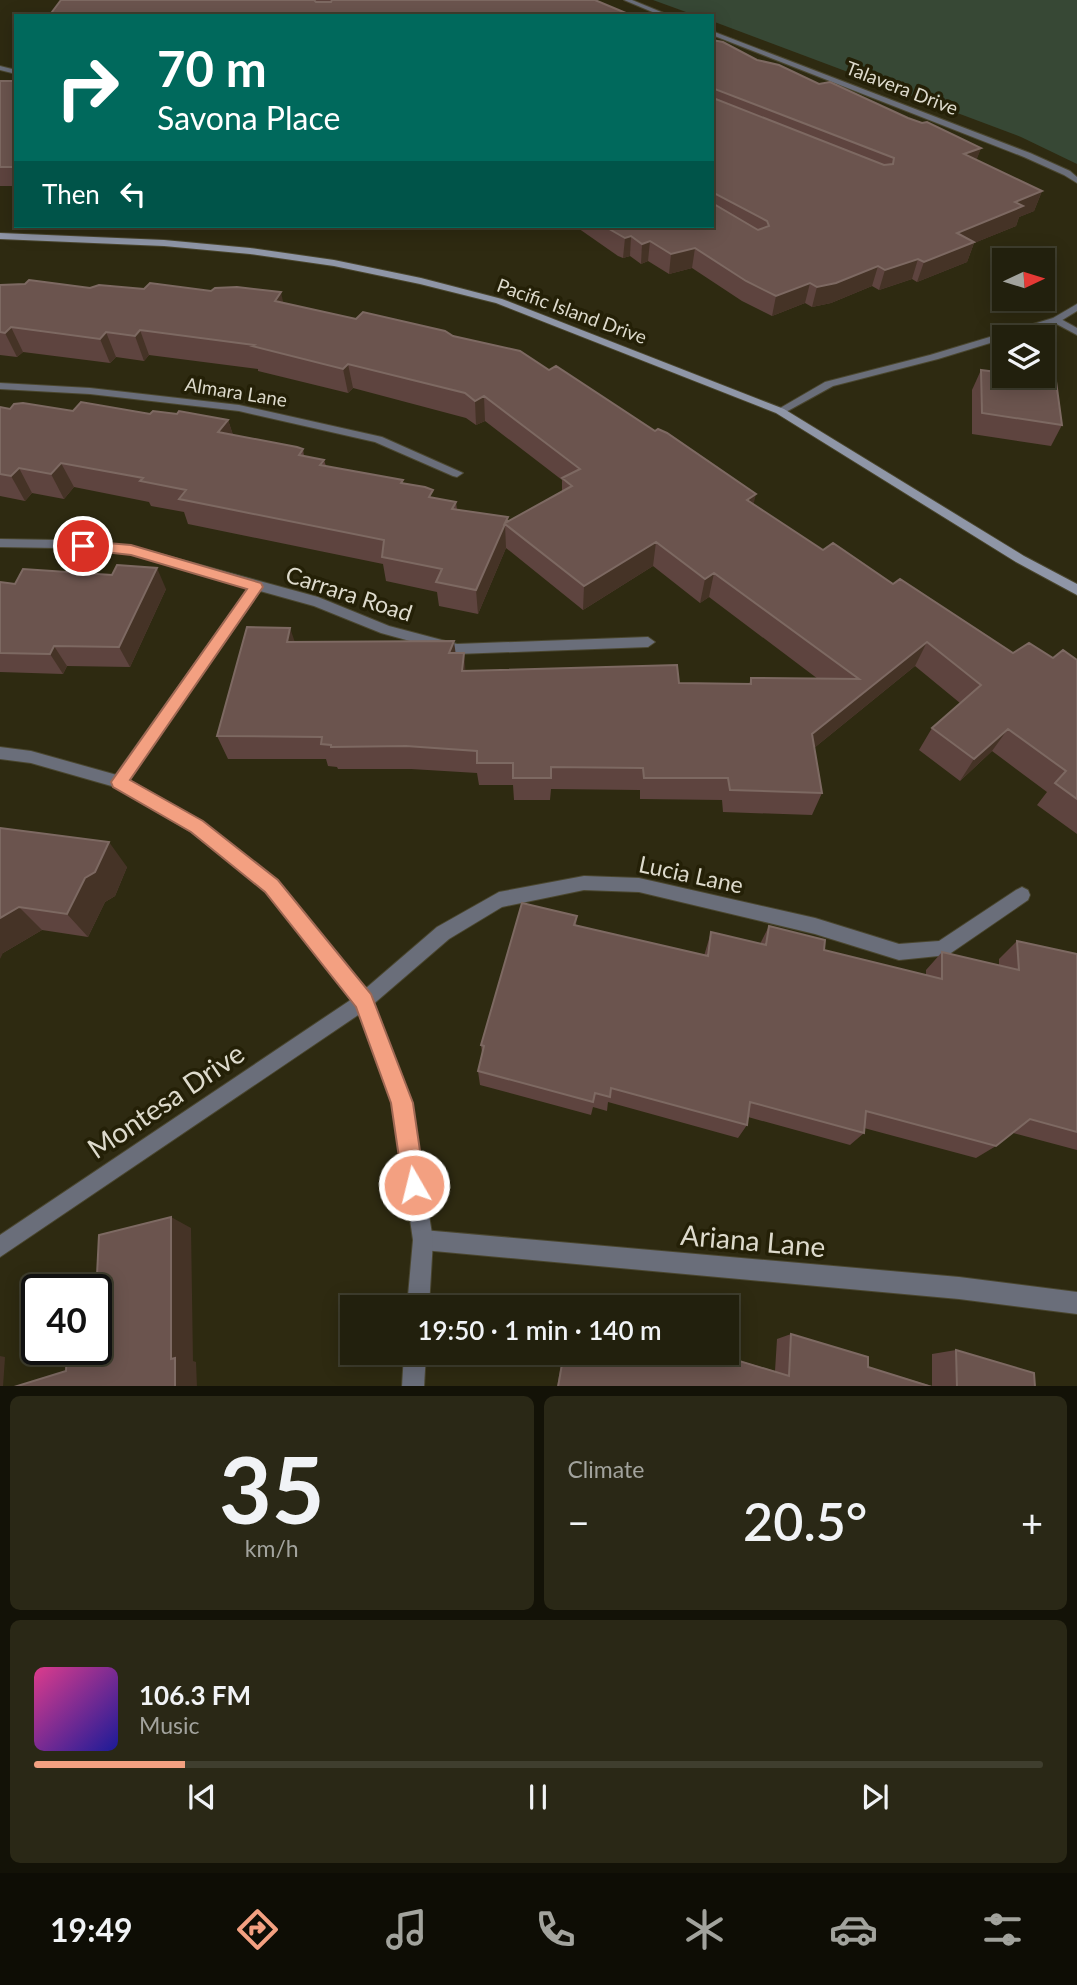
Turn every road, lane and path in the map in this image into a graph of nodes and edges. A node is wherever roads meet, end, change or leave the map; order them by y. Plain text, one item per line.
1 (627, 0) edge
2 (663, 14) edge
3 (714, 34) edge
4 (1077, 181) edge
5 (0, 236) edge
6 (1077, 307) edge
7 (1056, 320) junction
8 (1077, 332) edge
9 (0, 386) edge
10 (780, 411) junction
11 (457, 473) dead end
12 (0, 543) edge
13 (256, 587) junction
14 (1077, 590) edge
15 (648, 642) dead end
16 (0, 753) edge
17 (119, 782) junction
18 (1022, 895) dead end
19 (364, 1001) junction
20 (423, 1240) junction
21 (0, 1247) edge
22 (419, 1295) edge
23 (1077, 1303) edge
24 (414, 1365) edge
25 (413, 1386) edge

1 - 2 street
3 - 4 street, Talavera Drive
5 - 10 main road, Pacific Island Drive
6 - 7 street
7 - 8 street
7 - 10 street
9 - 11 street, Almara Lane
10 - 14 main road, Pacific Island Drive
12 - 13 street, Carrara Road
13 - 15 street, Carrara Road
13 - 17 street
16 - 17 street
17 - 19 street
18 - 19 street, Lucia Lane
19 - 20 street
19 - 21 street, Montesa Drive
20 - 22 street
20 - 23 street, Ariana Lane
24 - 25 street

